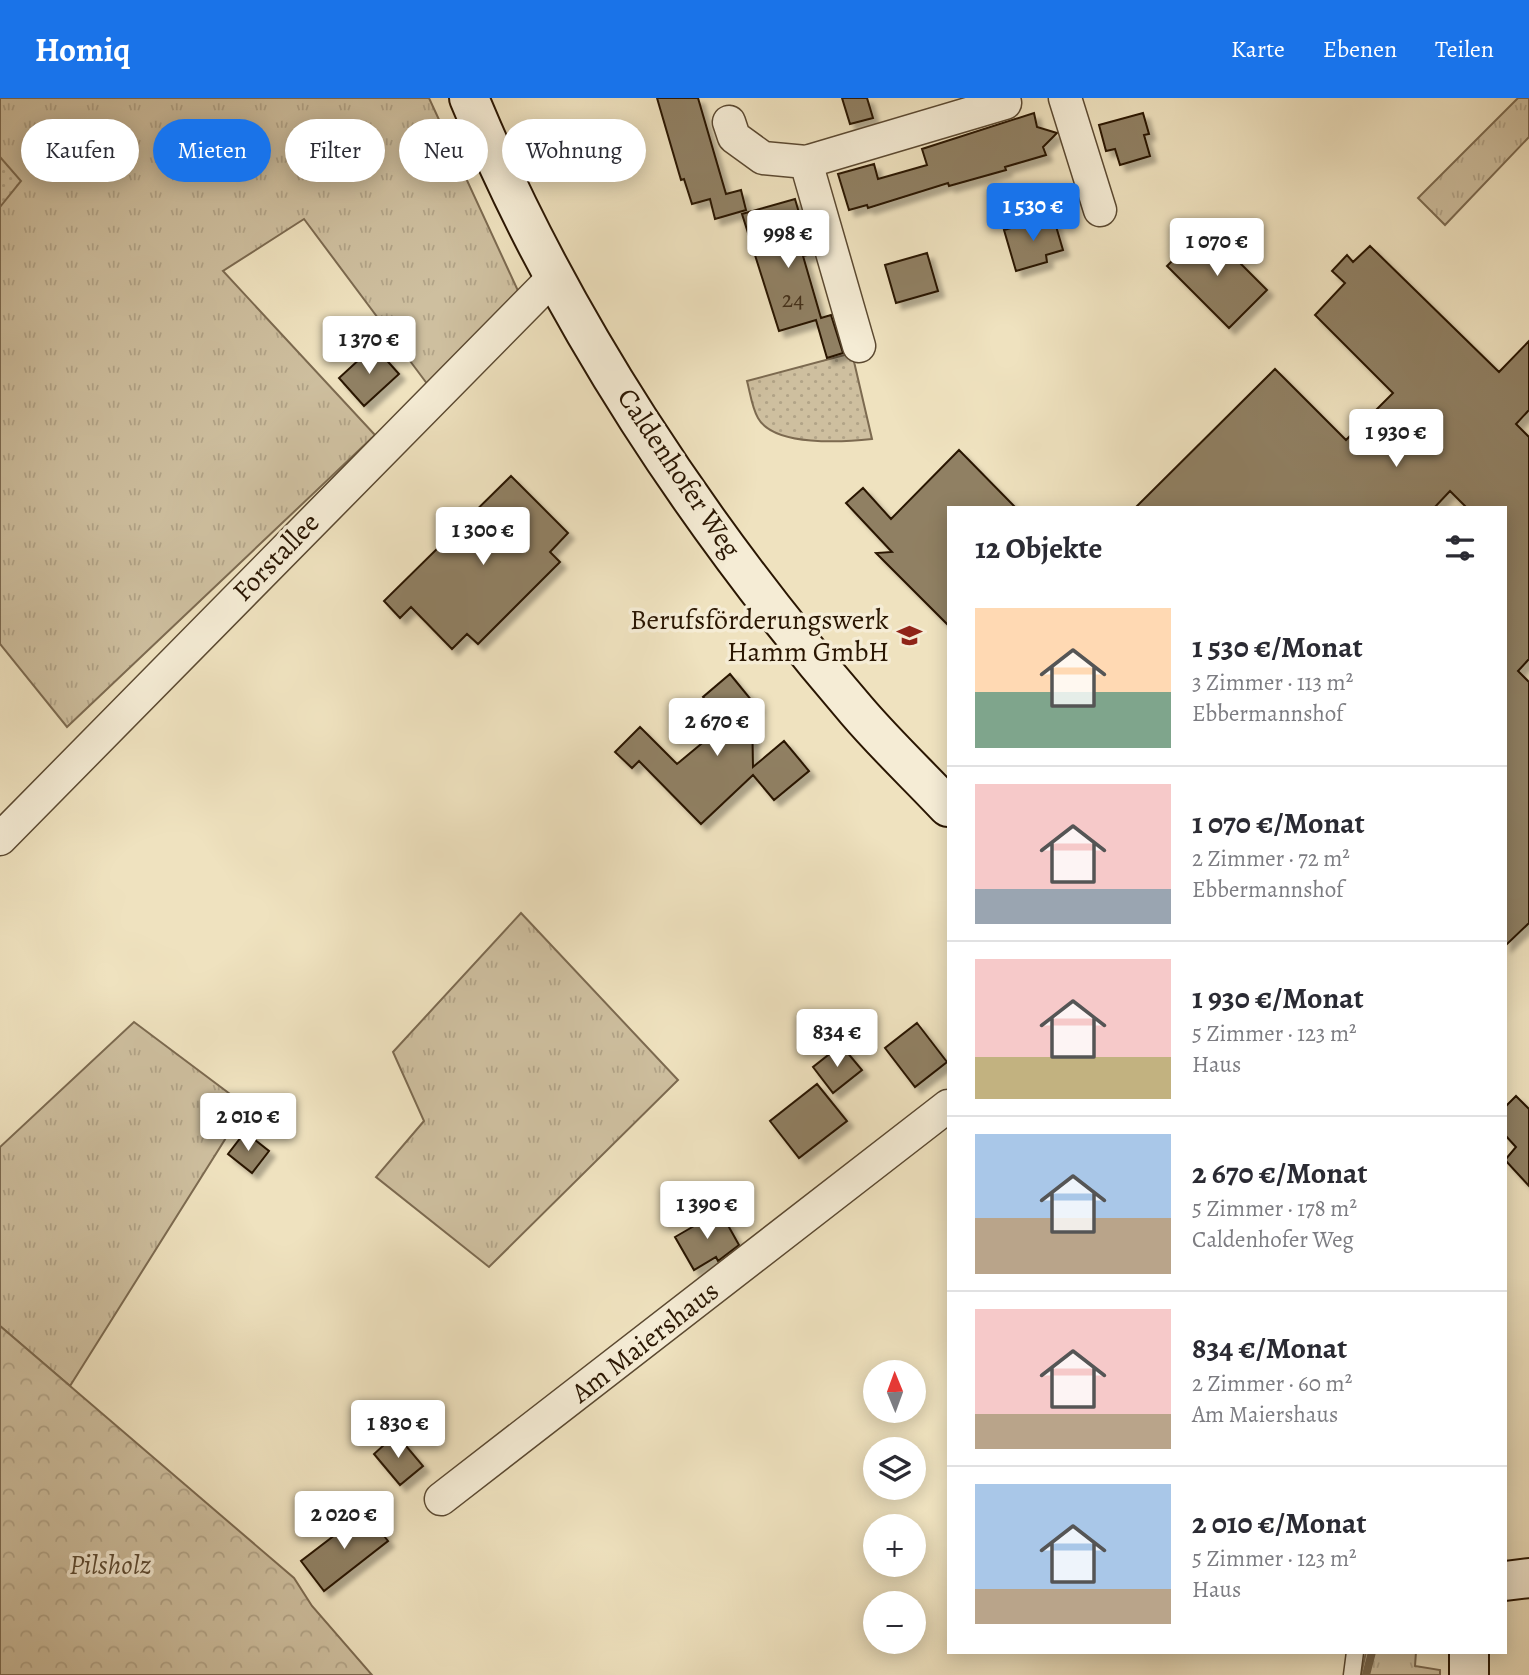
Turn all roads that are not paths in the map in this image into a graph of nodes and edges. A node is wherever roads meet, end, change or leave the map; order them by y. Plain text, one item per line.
1 (469, 98) edge
2 (1065, 98) edge
3 (1010, 100) edge
4 (729, 122) dead end
5 (806, 162) junction
6 (1100, 210) dead end
7 (554, 277) junction
8 (859, 346) dead end
9 (947, 806) edge
10 (0, 839) edge
11 (947, 1107) edge
12 (441, 1499) dead end
13 (1529, 1578) edge
14 (1507, 1581) edge
15 (1355, 1654) edge
16 (1469, 1654) edge
17 (1352, 1675) edge
18 (1469, 1675) edge

1 - 7 main road, Caldenhofer Weg
2 - 6 street
3 - 5 street
4 - 5 street
5 - 8 street
7 - 9 main road, Caldenhofer Weg
7 - 10 street, Forstallee
11 - 12 street, Am Maiershaus
13 - 14 main road
15 - 17 lane
16 - 18 main road

